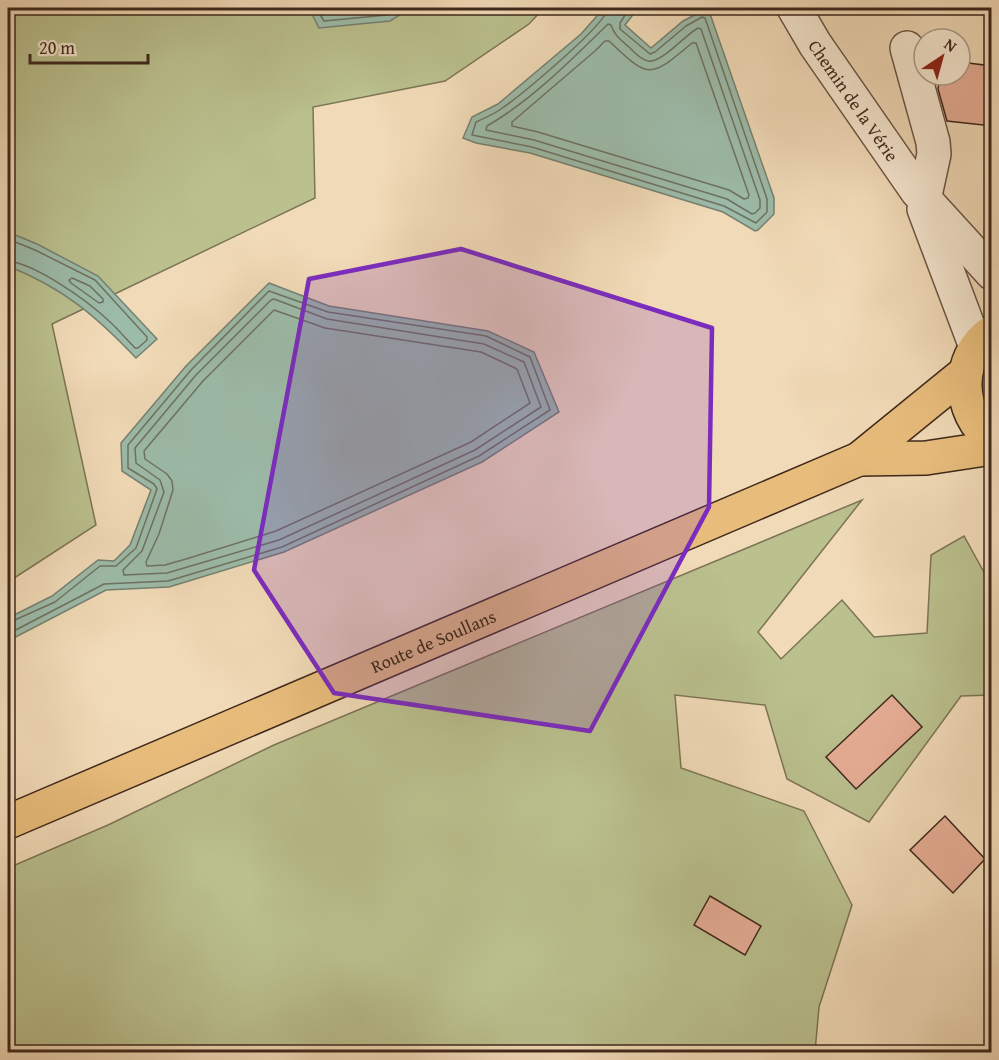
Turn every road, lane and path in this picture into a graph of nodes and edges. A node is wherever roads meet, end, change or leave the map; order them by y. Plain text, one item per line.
1 (794, 8) edge
2 (907, 48) dead end
3 (920, 195) junction
4 (992, 273) edge
5 (978, 350) edge
6 (992, 439) edge
7 (992, 448) edge
8 (859, 459) junction
9 (8, 822) edge

1 - 3 street, Chemin de la Vérie
2 - 3 street
3 - 4 street, Chemin de la Vérie
3 - 5 street, Chemin de la Vérie
5 - 6 main road
5 - 8 main road, Route de Soullans
7 - 8 main road, Route de Soullans
8 - 9 main road, Route de Soullans

